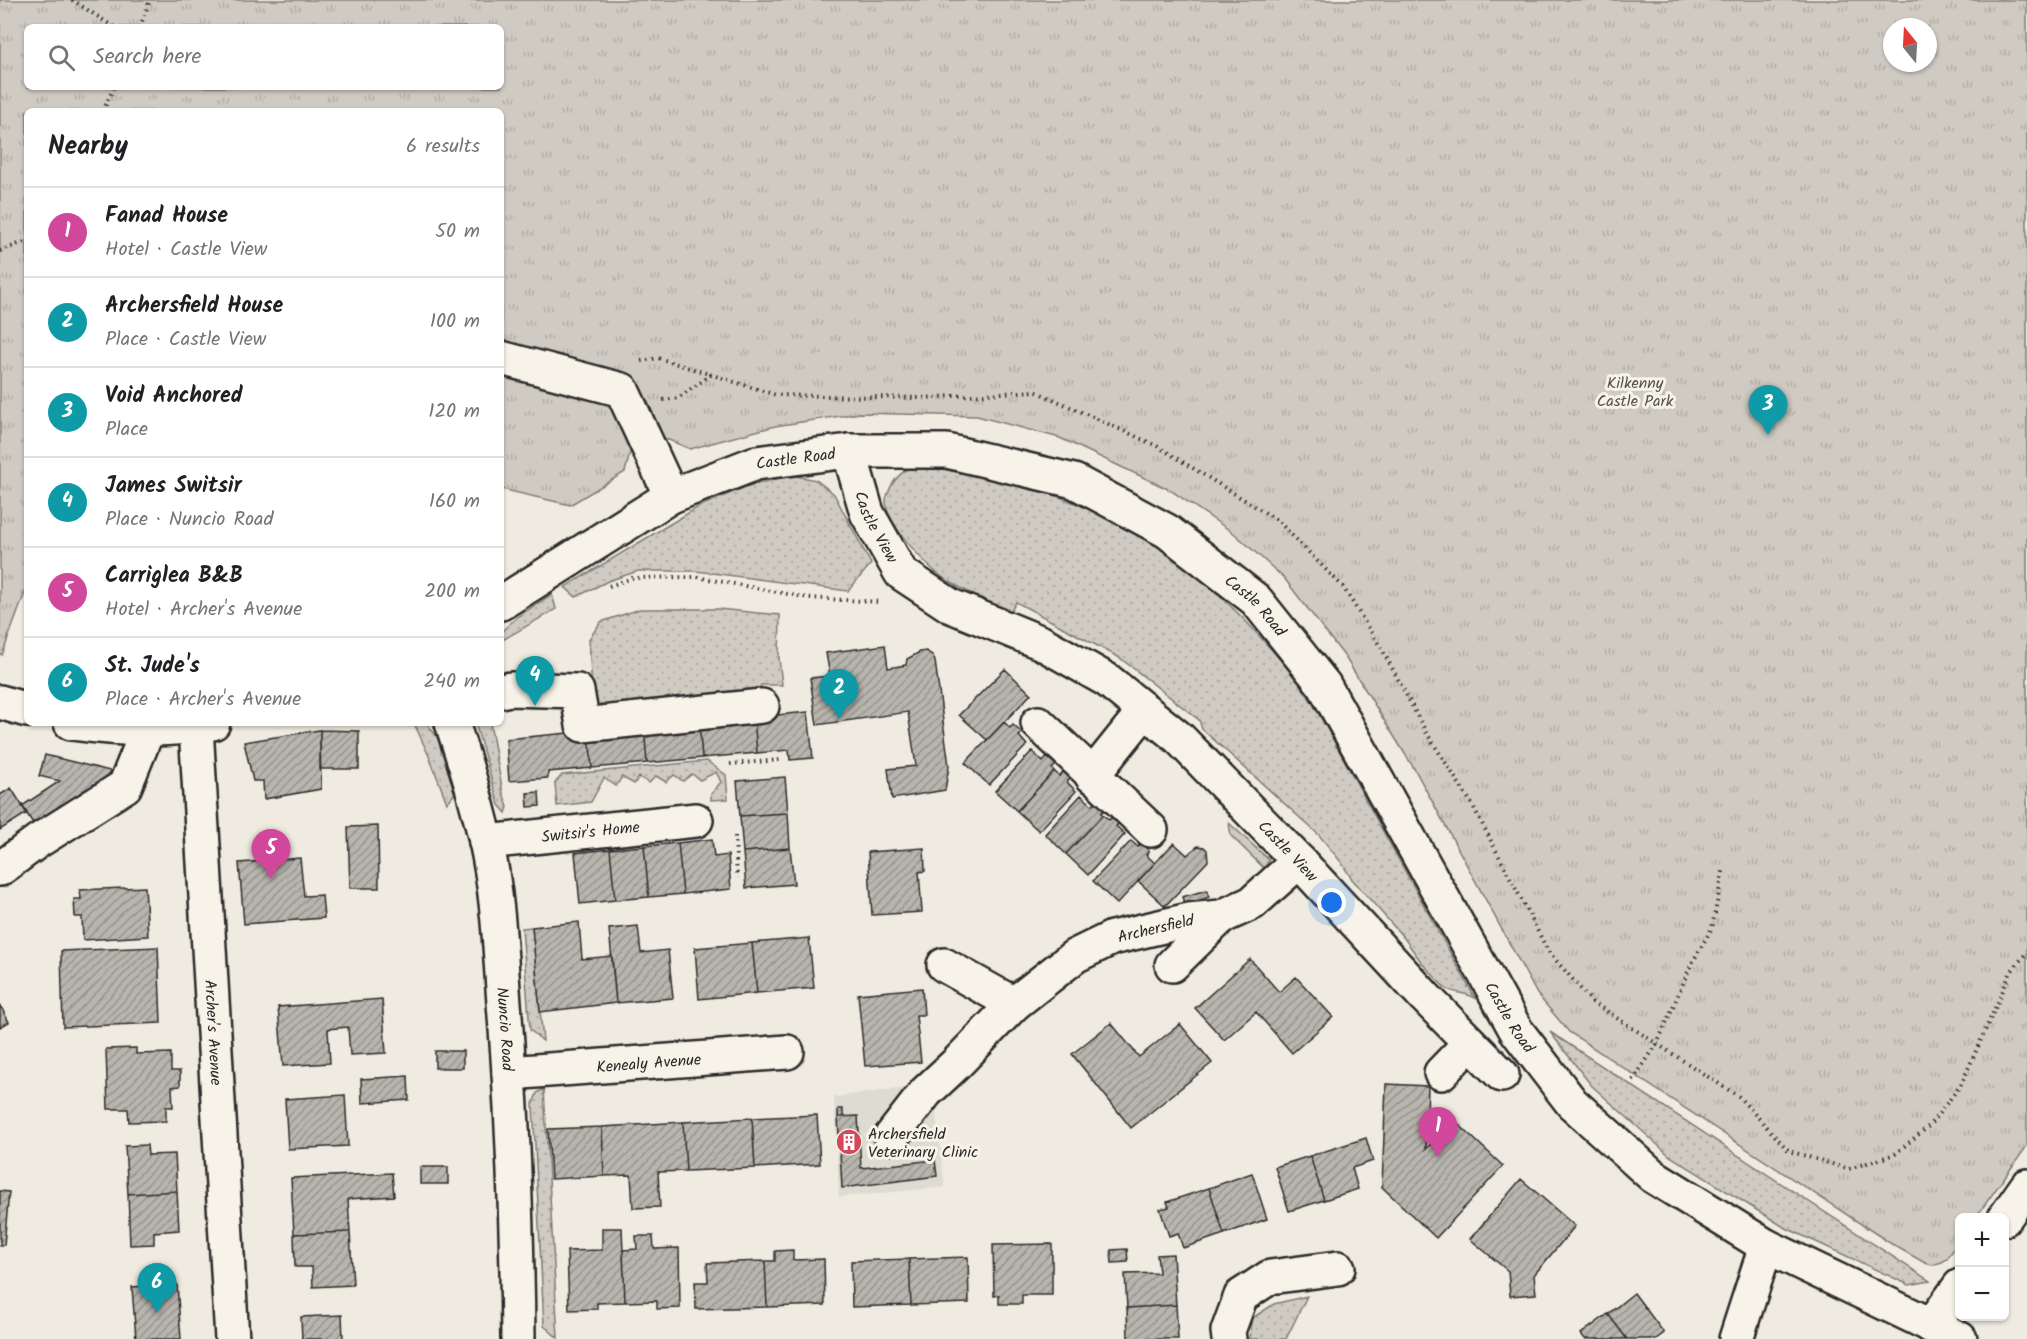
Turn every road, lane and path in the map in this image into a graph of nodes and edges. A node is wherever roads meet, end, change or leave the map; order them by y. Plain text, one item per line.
1 (72, 0) edge
2 (150, 0) edge
3 (109, 24) edge
4 (141, 24) edge
5 (113, 90) edge
6 (104, 108) edge
7 (24, 242) edge
8 (0, 251) edge
9 (504, 359) edge
10 (712, 375) dead end
11 (630, 409) junction
12 (849, 451) junction
13 (671, 496) junction
14 (609, 586) dead end
15 (504, 601) edge
16 (882, 602) dead end
17 (504, 690) edge
18 (0, 702) edge
19 (762, 706) dead end
20 (24, 709) edge
21 (1145, 710) junction
22 (1038, 723) dead end
23 (110, 726) edge
24 (190, 726) edge
25 (204, 726) edge
26 (453, 726) edge
27 (148, 729) junction
28 (781, 760) dead end
29 (730, 764) dead end
30 (1092, 776) junction
31 (696, 820) dead end
32 (1151, 830) dead end
33 (735, 836) dead end
34 (486, 842) junction
35 (1299, 861) junction
36 (1724, 867) dead end
37 (0, 869) edge
38 (737, 878) dead end
39 (1221, 917) junction
40 (944, 965) dead end
41 (1172, 965) dead end
42 (1014, 1004) junction
43 (1470, 1043) junction
44 (787, 1052) dead end
45 (509, 1072) junction
46 (1441, 1073) dead end
47 (1502, 1075) dead end
48 (1633, 1080) dead end
49 (891, 1137) dead end
50 (2027, 1186) edge
51 (2008, 1213) edge
52 (1766, 1246) junction
53 (1338, 1268) dead end
54 (1955, 1300) edge
55 (1946, 1332) edge
56 (232, 1339) edge
57 (518, 1339) edge
58 (1229, 1339) edge
59 (1736, 1339) edge

1 - 3 path
2 - 4 path
5 - 6 path
7 - 8 path
9 - 11 street
10 - 11 path
11 - 13 street
12 - 13 street, Castle Road
12 - 21 street, Castle View
12 - 52 street, Castle Road
13 - 15 street, Castle Road
14 - 16 path
17 - 19 street
18 - 20 street
21 - 30 street
21 - 35 street, Castle View
22 - 30 street
23 - 27 street
24 - 27 street
25 - 56 street, Archer's Avenue
26 - 34 street, Nuncio Road
27 - 37 street
28 - 29 path
30 - 32 street
31 - 34 street, Switsir's Home
33 - 38 path
34 - 45 street, Nuncio Road
35 - 39 street, Archersfield
35 - 43 street, Castle View
36 - 48 path
39 - 41 street
39 - 42 street, Archersfield
40 - 42 street
42 - 49 street, Archersfield
43 - 46 street
43 - 47 street, Castle View
44 - 45 street, Kenealy Avenue
45 - 57 street, Nuncio Road
50 - 51 street
52 - 55 street, Castle Road
52 - 59 street
53 - 58 street
54 - 55 street

